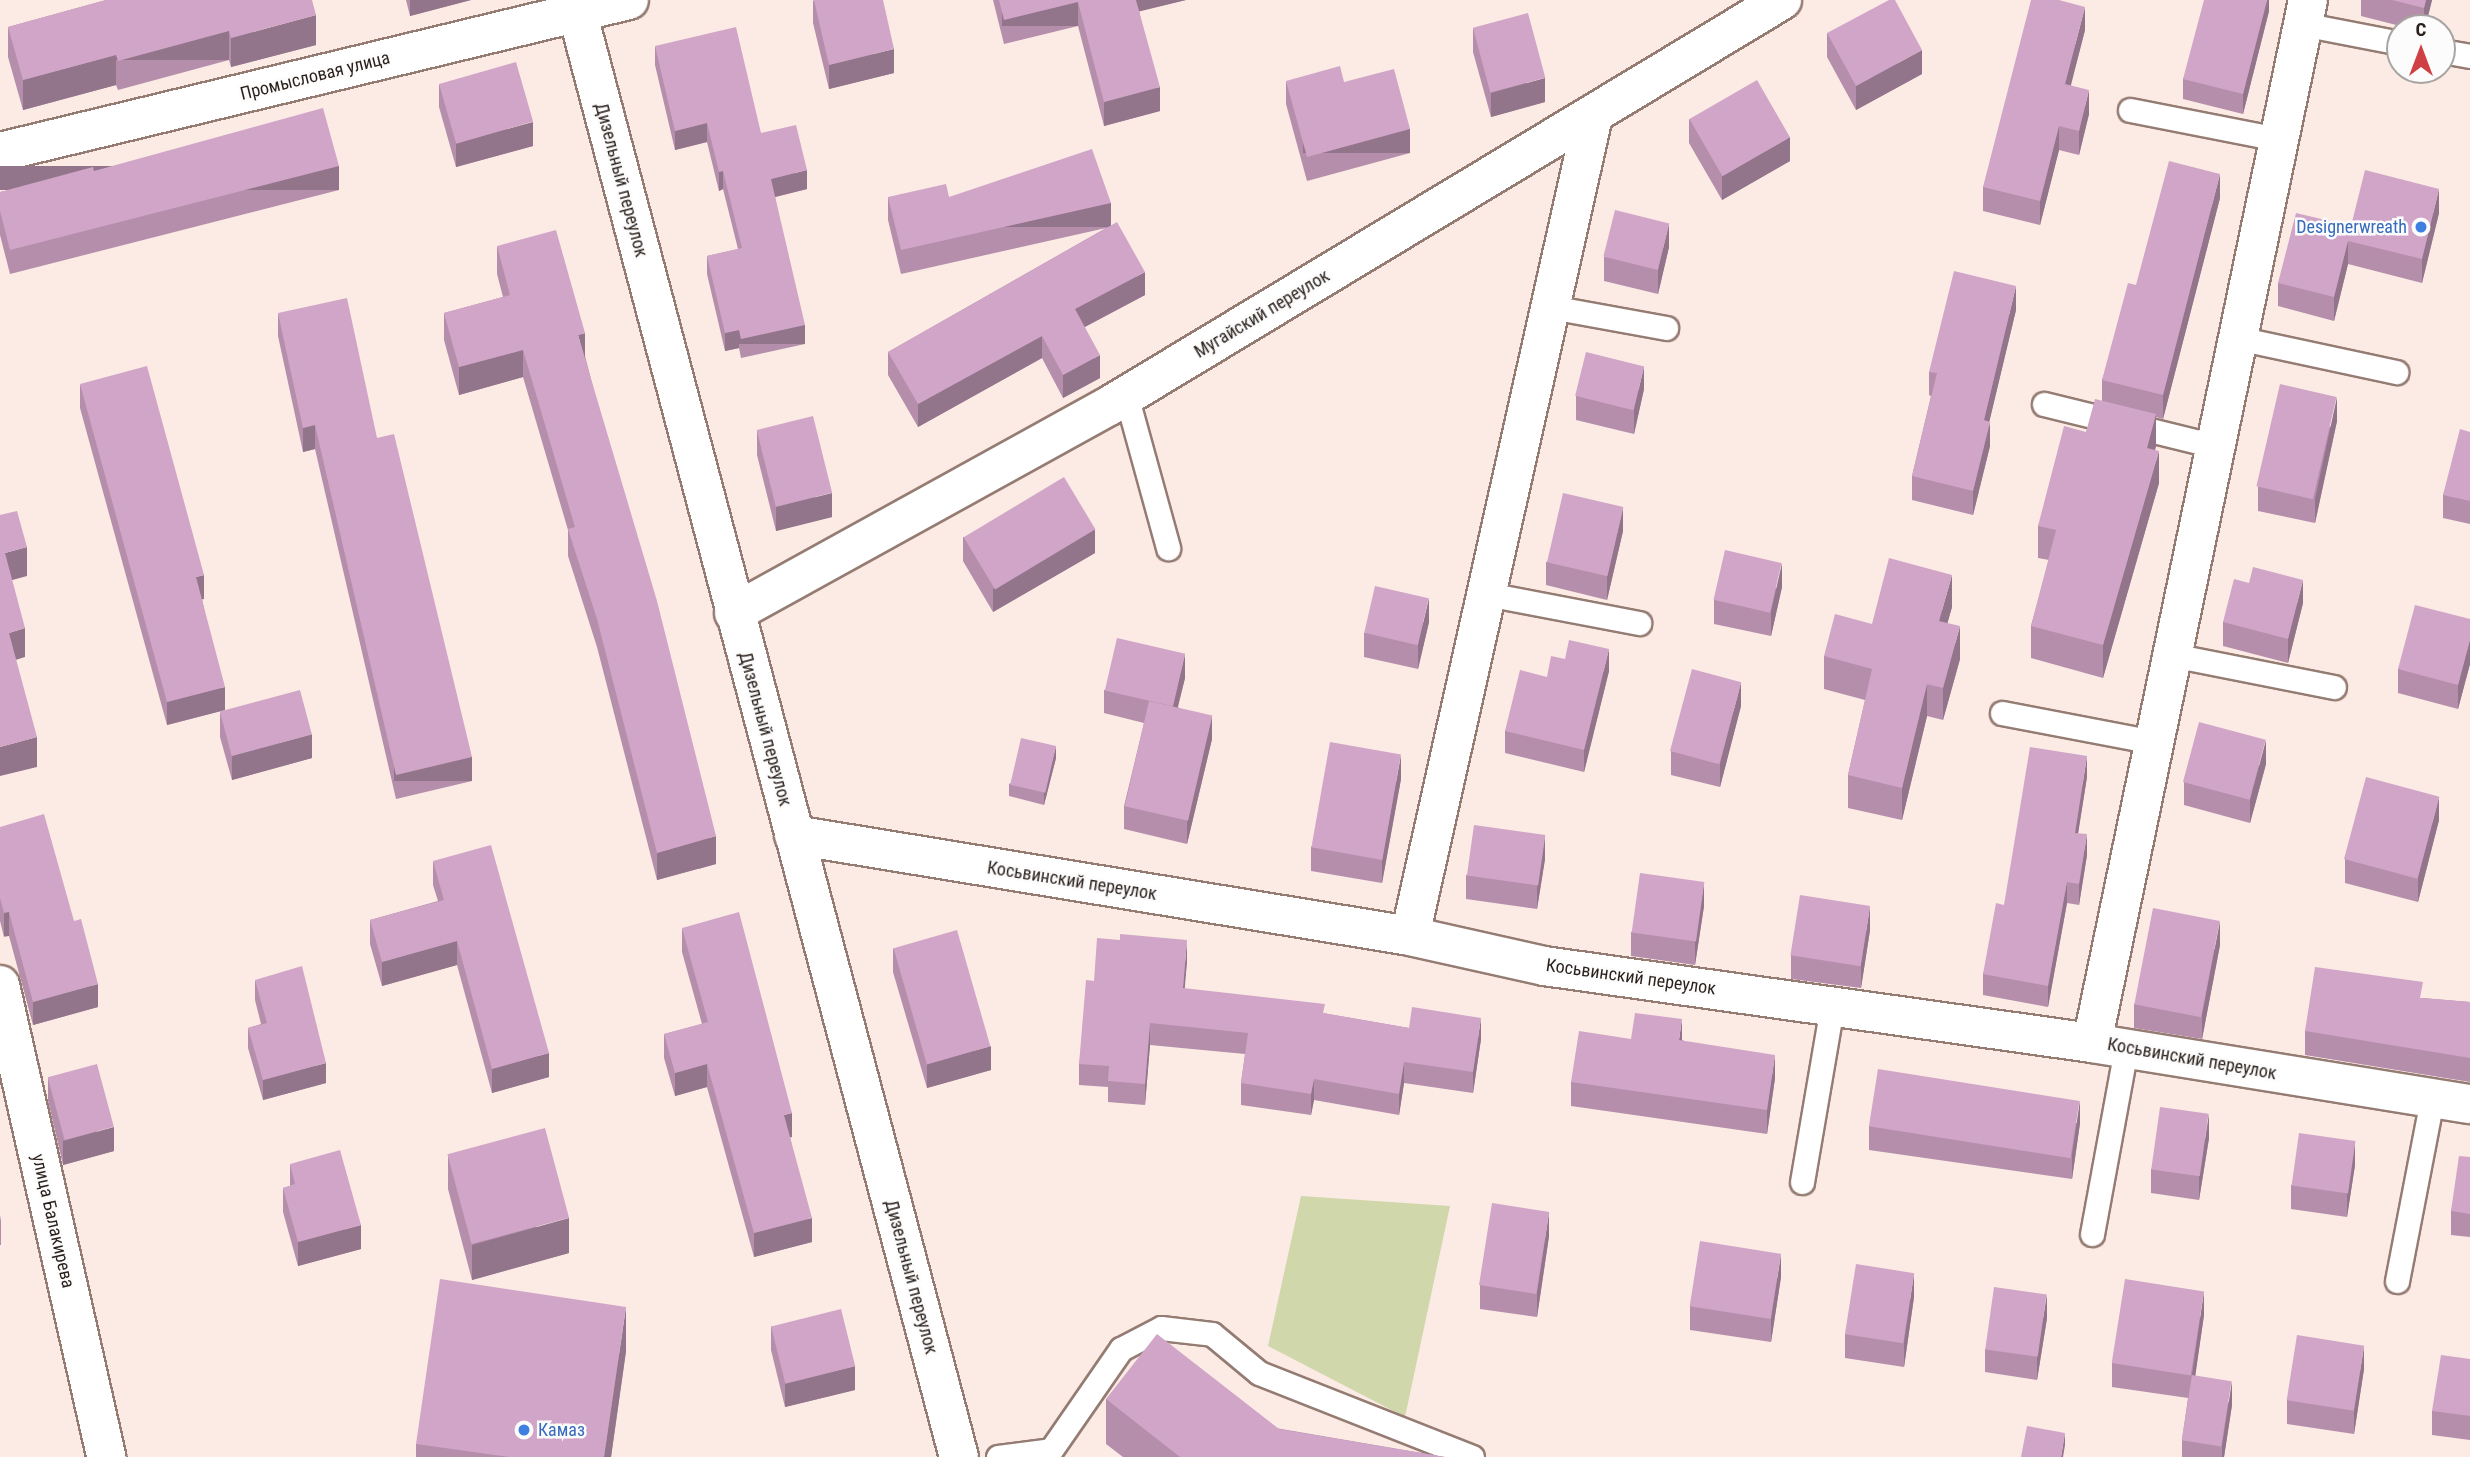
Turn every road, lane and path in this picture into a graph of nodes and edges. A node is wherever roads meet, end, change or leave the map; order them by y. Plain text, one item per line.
1 (629, 0) edge
2 (1782, 0) edge
3 (575, 6) edge
4 (2305, 12) edge
5 (2386, 38) edge
6 (2130, 110) dead end
7 (1593, 116) junction
8 (2278, 139) junction
9 (0, 152) edge
10 (1551, 307) junction
11 (1666, 328) dead end
12 (2237, 338) junction
13 (2396, 372) dead end
14 (1126, 396) junction
15 (2044, 404) dead end
16 (2215, 446) junction
17 (1168, 548) dead end
18 (1486, 594) junction
19 (734, 613) junction
20 (1639, 623) dead end
21 (2172, 655) junction
22 (2334, 687) dead end
23 (2002, 713) dead end
24 (2154, 742) junction
25 (794, 835) junction
26 (1410, 936) junction
27 (0, 985) edge
28 (1832, 1006) junction
29 (2109, 1046) junction
30 (2432, 1099) junction
31 (2470, 1104) edge
32 (1802, 1182) dead end
33 (2092, 1234) dead end
34 (2397, 1281) dead end
35 (106, 1457) edge
36 (959, 1457) edge
37 (998, 1457) edge
38 (1472, 1457) edge

1 - 3 street, Промысловая улица
2 - 7 street, Мугайский переулок
3 - 9 street, Промысловая улица
3 - 19 street, Дизельный переулок
4 - 5 lane
4 - 8 street
6 - 8 lane
7 - 10 street
7 - 14 street, Мугайский переулок
8 - 12 street
10 - 11 lane
10 - 18 street
12 - 13 lane
12 - 16 street
14 - 17 lane
14 - 19 street, Мугайский переулок
15 - 16 lane
16 - 21 street
18 - 20 lane
18 - 26 street
19 - 25 street, Дизельный переулок
21 - 22 lane
21 - 24 street
23 - 24 lane
24 - 29 street
25 - 26 street, Косьвинский переулок
25 - 36 street, Дизельный переулок
26 - 28 street, Косьвинский переулок
27 - 35 street, улица Балакирева
28 - 29 street, Косьвинский переулок
28 - 32 lane
29 - 30 street, Косьвинский переулок
29 - 33 lane
30 - 31 street, Косьвинский переулок
30 - 34 lane
37 - 38 lane

